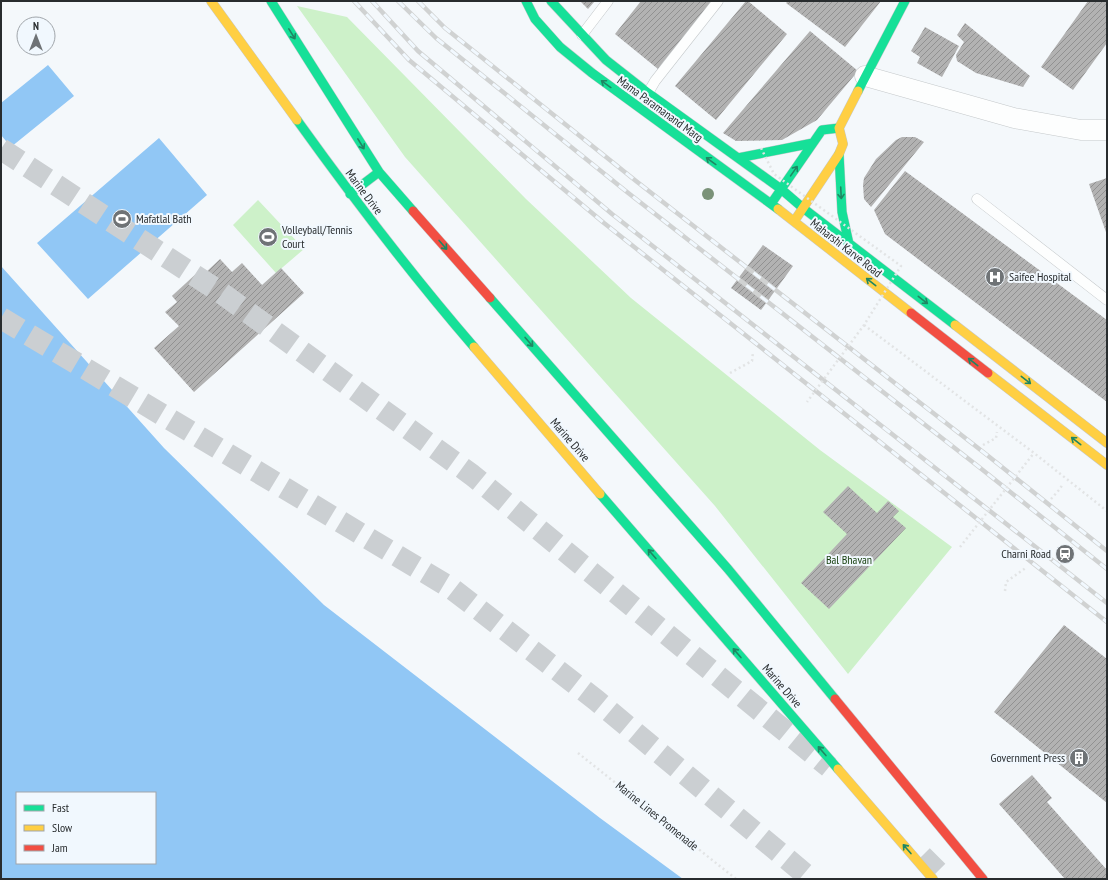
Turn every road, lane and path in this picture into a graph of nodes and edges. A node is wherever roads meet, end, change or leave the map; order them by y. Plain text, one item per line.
1 (211, 1) edge
2 (271, 1) edge
3 (526, 1) edge
4 (552, 1) edge
5 (608, 1) edge
6 (718, 1) edge
7 (905, 1) edge
8 (582, 35) junction
9 (865, 76) junction
10 (648, 93) junction
11 (839, 128) junction
12 (1107, 130) edge
13 (813, 143) junction
14 (762, 148) dead end
15 (839, 154) junction
16 (738, 158) junction
17 (379, 172) junction
18 (781, 189) junction
19 (350, 194) junction
20 (977, 199) dead end
21 (772, 204) junction
22 (803, 208) junction
23 (793, 222) junction
24 (849, 244) junction
25 (1107, 300) edge
26 (864, 325) junction
27 (752, 352) dead end
28 (730, 373) dead end
29 (807, 402) dead end
30 (997, 432) dead end
31 (1107, 443) edge
32 (983, 445) dead end
33 (1034, 453) junction
34 (1107, 465) edge
35 (1063, 484) dead end
36 (1051, 499) dead end
37 (1107, 512) edge
38 (960, 547) dead end
39 (1027, 567) dead end
40 (1005, 591) dead end
41 (578, 753) dead end
42 (736, 879) edge
43 (933, 879) edge
44 (983, 879) edge

1 - 19 main road, Marine Drive
2 -> 17 main road, Marine Drive
21 -> 3 main road, Mama Paramanand Marg
4 - 8 main road, Mama Paramanand Marg
5 - 8 lane
6 - 10 lane
7 - 9 main road
8 - 10 main road, Mama Paramanand Marg
9 - 11 main road
9 - 12 street
10 - 16 main road, Mama Paramanand Marg
11 - 13 main road
11 - 15 main road
13 - 16 main road
18 -> 13 main road
14 - 26 path, bridge
15 - 22 main road
15 -> 24 main road
16 - 18 main road, Mama Paramanand Marg
17 - 19 main road
17 -> 44 main road, Marine Drive
18 - 21 main road
18 - 22 main road, Mama Paramanand Marg
43 -> 19 main road, Marine Drive
20 - 25 lane
21 - 23 main road, Mama Paramanand Marg
22 - 23 main road, Maharshi Karve Road
22 - 24 main road, Maharshi Karve Road
34 -> 23 main road, Maharshi Karve Road
24 -> 31 main road, Maharshi Karve Road
26 - 29 path, bridge
26 - 33 path
27 - 28 path
30 - 32 path
33 - 37 path
33 - 38 path, bridge
35 - 36 path
39 - 40 path
41 - 42 path, Marine Lines Promenade

